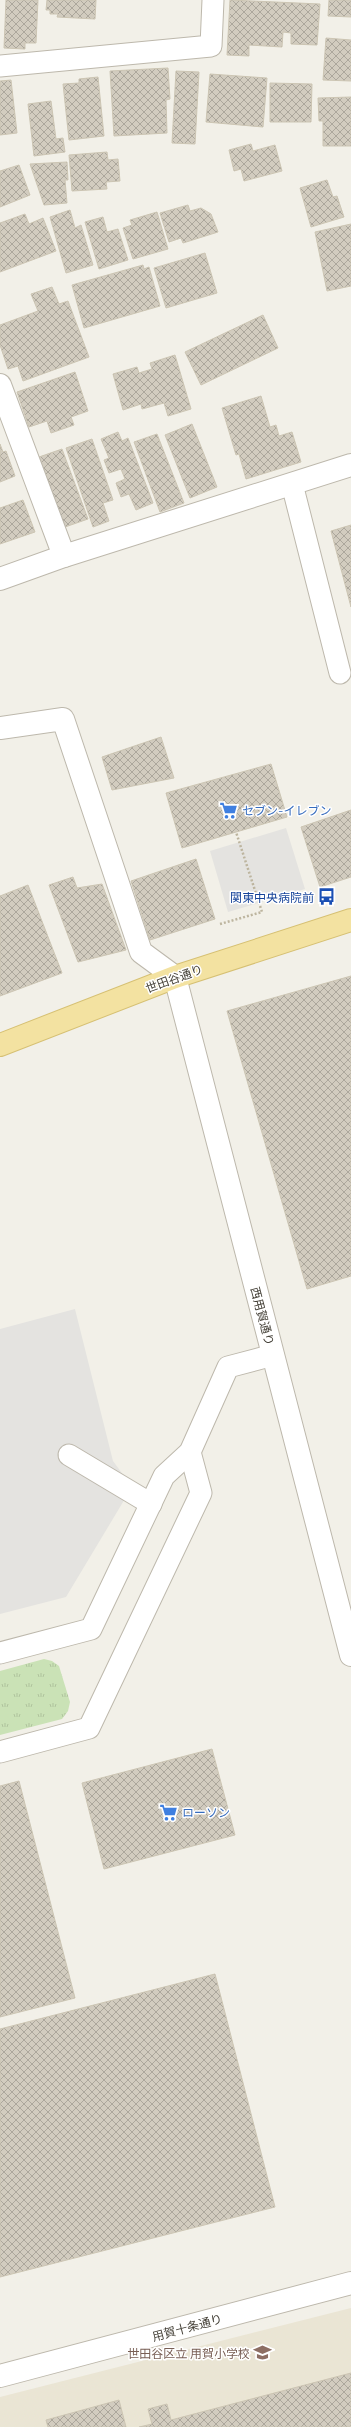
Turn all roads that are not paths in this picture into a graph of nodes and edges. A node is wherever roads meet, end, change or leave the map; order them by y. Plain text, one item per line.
1 (213, 0) edge
2 (0, 66) edge
3 (0, 385) edge
4 (351, 465) edge
5 (292, 484) junction
6 (64, 556) junction
7 (0, 579) edge
8 (340, 673) dead end
9 (0, 728) edge
10 (351, 920) edge
11 (175, 977) junction
12 (0, 1045) edge
13 (273, 1355) junction
14 (190, 1452) junction
15 (69, 1455) dead end
16 (151, 1504) junction
17 (0, 1653) edge
18 (351, 1655) edge
19 (0, 1752) edge
20 (351, 2283) edge
21 (0, 2376) edge

1 - 2 lane
3 - 6 street
4 - 5 street
5 - 6 street
5 - 8 lane
6 - 7 street
9 - 11 street
10 - 11 main road, 世田谷通り
11 - 12 main road, 世田谷通り
11 - 13 street, 西用賀通り
13 - 14 lane
13 - 18 street, 西用賀通り
14 - 16 lane
14 - 19 lane
15 - 16 lane
16 - 17 lane
20 - 21 street, 用賀十条通り

